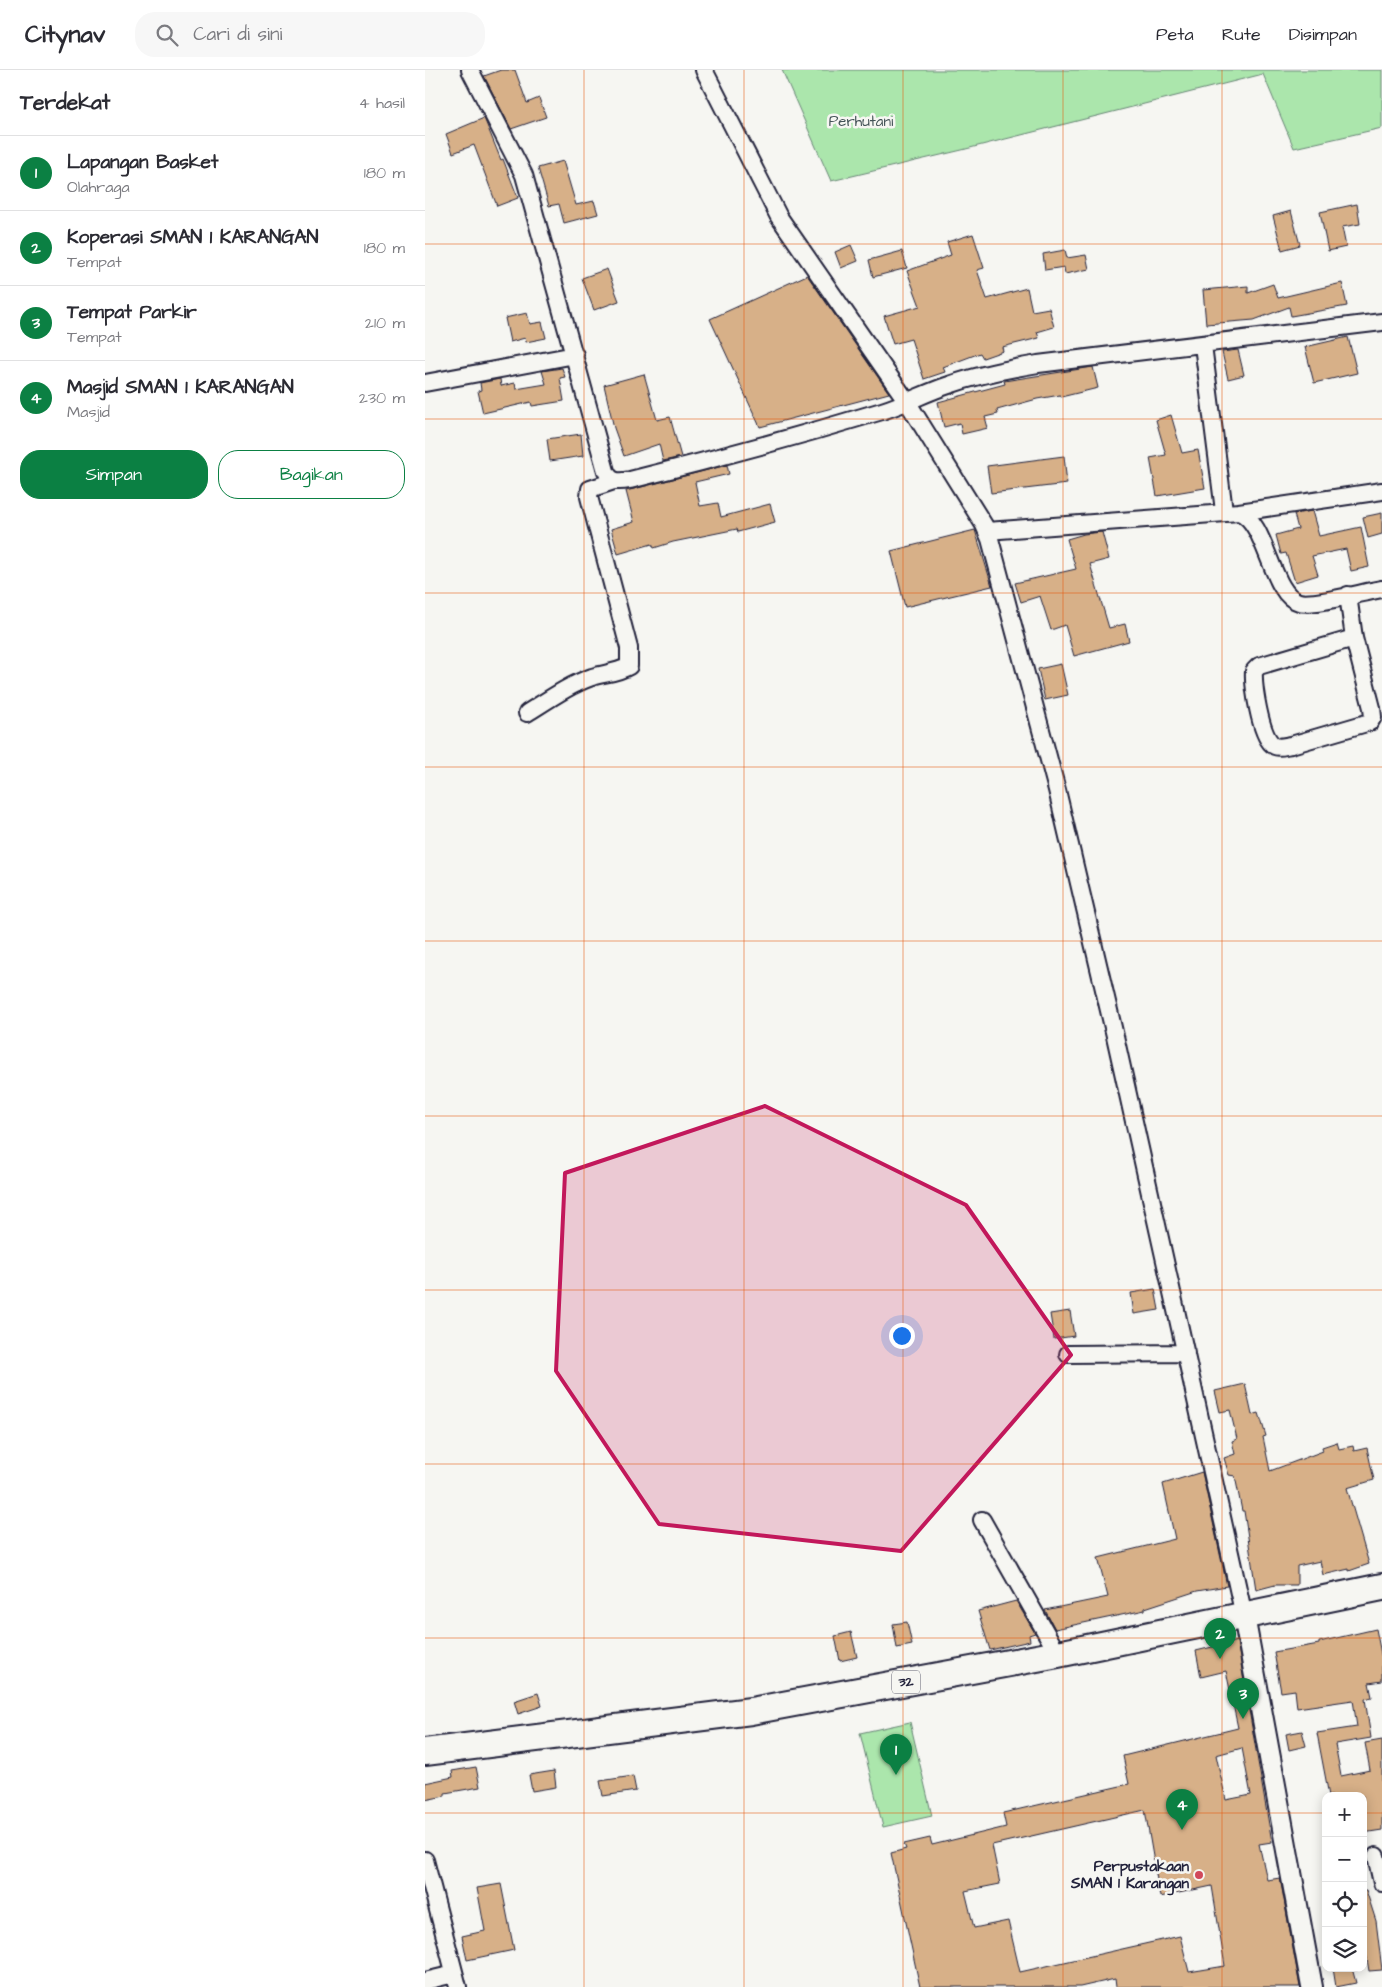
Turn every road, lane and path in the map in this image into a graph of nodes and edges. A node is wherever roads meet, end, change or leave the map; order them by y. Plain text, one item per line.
1 (470, 70) edge
2 (704, 70) edge
3 (1382, 322) edge
4 (1203, 345) junction
5 (575, 354) junction
6 (425, 383) edge
7 (909, 403) junction
8 (614, 482) junction
9 (1382, 491) edge
10 (1231, 511) junction
11 (987, 531) junction
12 (1382, 589) edge
13 (1347, 595) junction
14 (1354, 638) junction
15 (527, 712) dead end
16 (1186, 1353) junction
17 (1068, 1354) dead end
18 (983, 1520) dead end
19 (1382, 1587) edge
20 (1244, 1616) junction
21 (1058, 1654) junction
22 (425, 1752) edge
23 (1377, 1856) dead end
24 (425, 1860) edge
25 (1382, 1883) edge
26 (456, 1980) edge
27 (425, 1981) edge
28 (1311, 1987) edge

1 - 5 street
2 - 7 street
3 - 4 street
4 - 7 street
4 - 10 street
5 - 6 street
5 - 8 street
7 - 8 street
7 - 11 street
8 - 15 street
9 - 10 street
10 - 11 street
10 - 13 street
11 - 16 street
12 - 13 street
13 - 14 street
14 - 14 street
16 - 17 street
16 - 20 street
18 - 21 street
19 - 20 highway, 32
20 - 21 highway, 32
20 - 28 street
21 - 22 highway, 32
23 - 25 street
24 - 26 street
26 - 27 street

